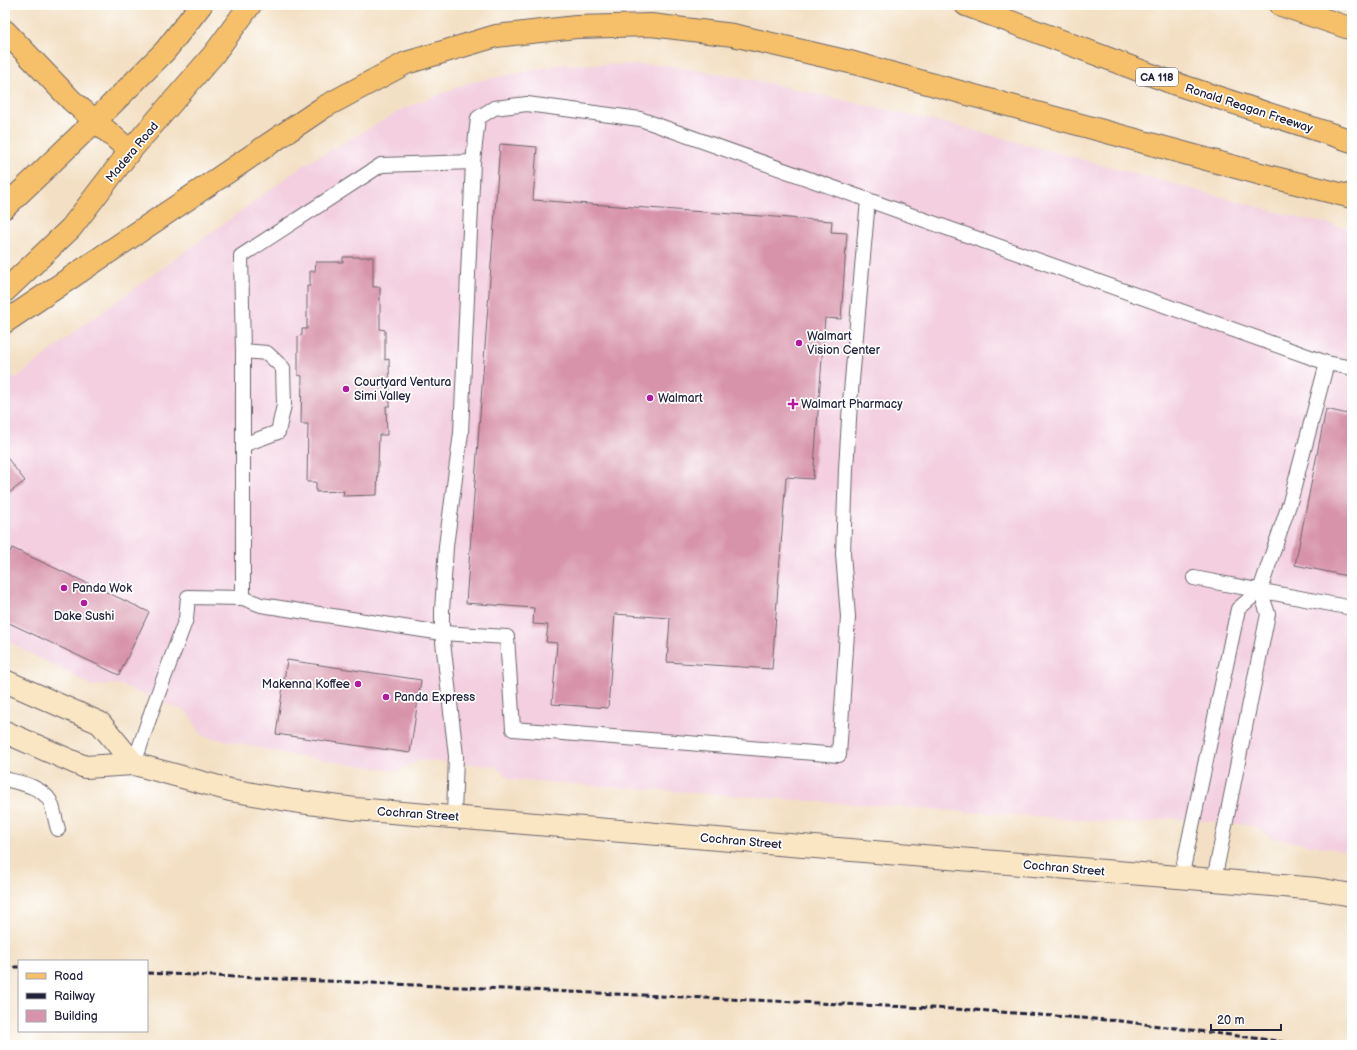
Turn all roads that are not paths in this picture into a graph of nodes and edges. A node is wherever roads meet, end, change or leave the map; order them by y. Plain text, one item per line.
1 (201, 5) edge
2 (250, 5) edge
3 (966, 5) edge
4 (1281, 5) edge
5 (1352, 28) edge
6 (5, 31) edge
7 (95, 121) junction
8 (1352, 141) edge
9 (130, 151) junction
10 (473, 162) junction
11 (1352, 197) edge
12 (868, 200) junction
13 (5, 207) edge
14 (5, 291) edge
15 (5, 322) edge
16 (243, 351) junction
17 (1327, 363) junction
18 (1352, 368) edge
19 (243, 445) junction
20 (1194, 578) dead end
21 (1260, 590) junction
22 (243, 598) junction
23 (1352, 608) edge
24 (442, 633) junction
25 (5, 681) edge
26 (5, 732) edge
27 (134, 764) junction
28 (5, 779) edge
29 (454, 816) junction
30 (58, 829) dead end
31 (1181, 878) junction
32 (1214, 880) junction
33 (1352, 895) edge

1 - 7 main road
2 - 9 main road, Madera Road
3 - 8 main road, Ronald Reagan Freeway / CA 118
4 - 5 main road
6 - 7 main road
7 - 9 main road
7 - 13 main road
9 - 14 main road, Madera Road
10 - 12 lane
10 - 16 lane
10 - 24 lane
11 - 15 main road
12 - 17 lane
12 - 24 lane
16 - 19 lane
16 - 19 lane
17 - 18 lane
17 - 21 lane
19 - 22 lane
20 - 21 lane
21 - 23 lane
21 - 31 lane
21 - 32 lane
22 - 24 lane
22 - 27 lane
24 - 29 lane
25 - 27 main road
26 - 27 main road, Cochran Street
27 - 29 main road, Cochran Street
28 - 30 lane
29 - 31 main road, Cochran Street
31 - 32 main road, Cochran Street
32 - 33 main road, Cochran Street

